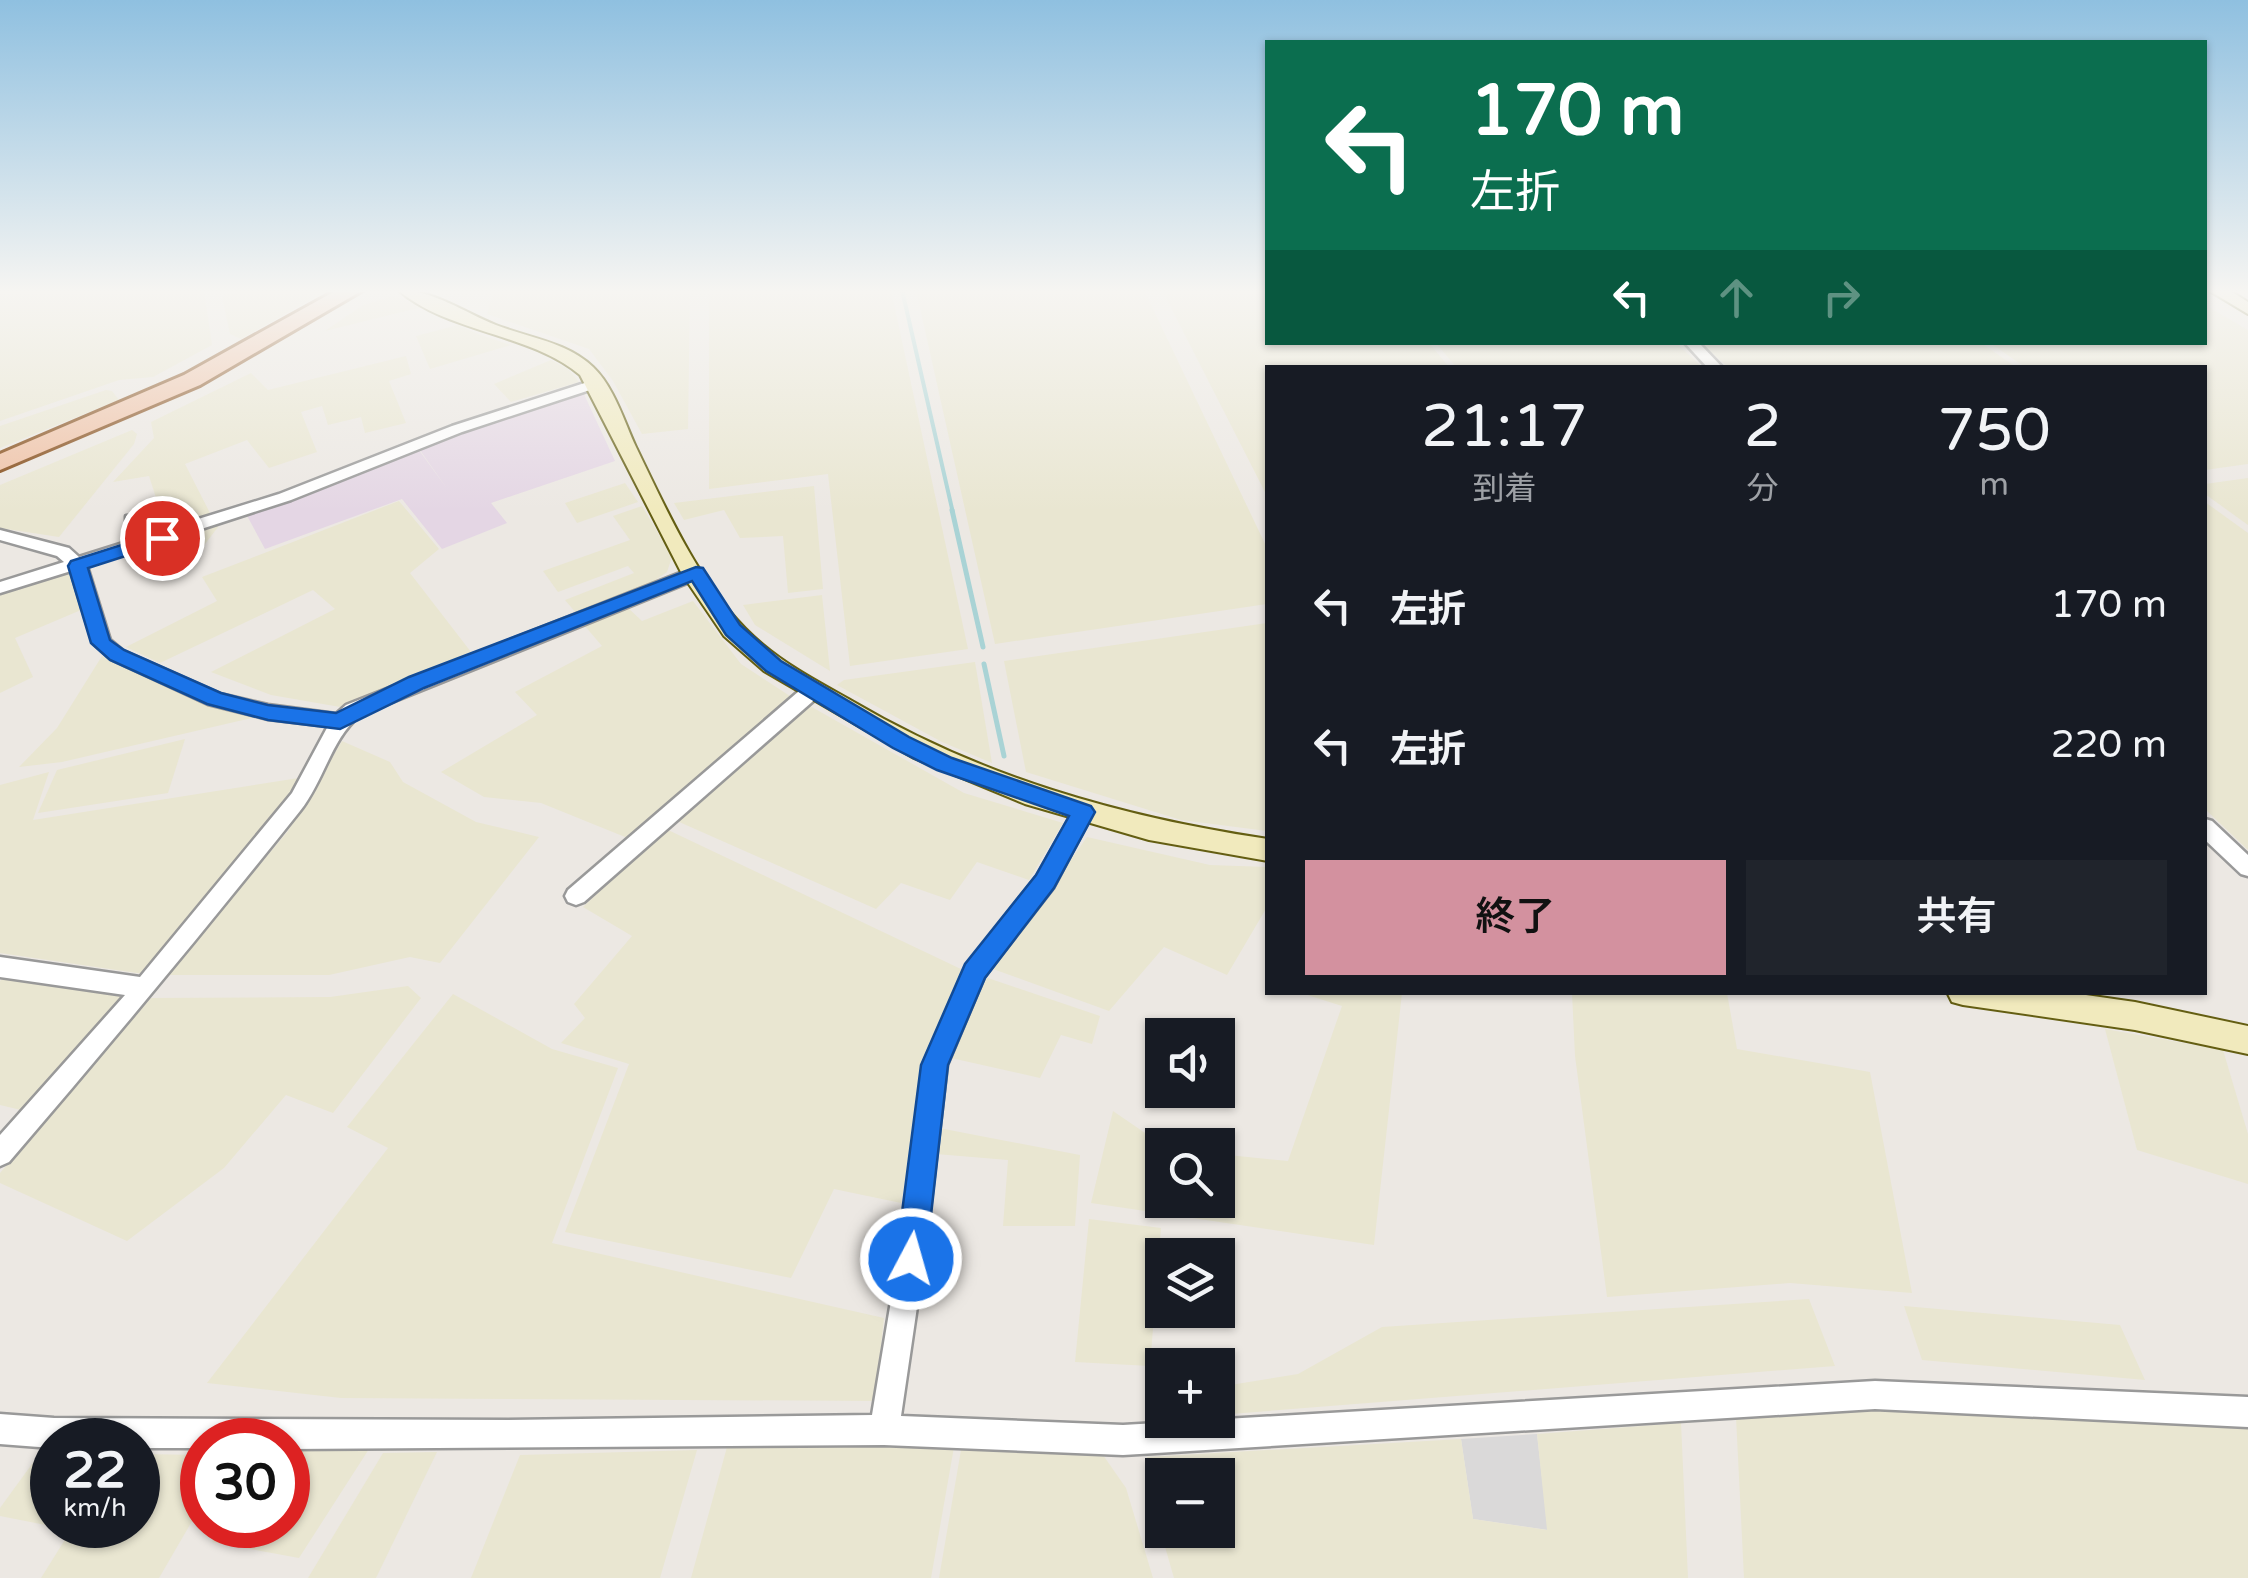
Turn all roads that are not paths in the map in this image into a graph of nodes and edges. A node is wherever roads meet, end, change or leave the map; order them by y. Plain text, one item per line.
1 (221, 364) edge
2 (578, 364) edge
3 (597, 383) junction
4 (0, 463) edge
5 (132, 519) dead end
6 (0, 535) edge
7 (162, 538) junction
8 (78, 566) junction
9 (696, 572) junction
10 (0, 588) edge
11 (813, 690) junction
12 (340, 721) junction
13 (1083, 812) junction
14 (2207, 829) edge
15 (1265, 850) edge
16 (2248, 868) edge
17 (576, 896) dead end
18 (0, 968) edge
19 (145, 988) junction
20 (1984, 995) edge
21 (2248, 1040) edge
22 (0, 1154) edge
23 (2248, 1412) edge
24 (0, 1429) edge
25 (884, 1430) junction

1 - 4 main road
2 - 3 street
3 - 7 street
3 - 9 street
5 - 7 street
6 - 8 street
7 - 8 street
8 - 10 street
8 - 12 street
9 - 11 street
9 - 12 street
11 - 13 street
11 - 17 street
12 - 19 street
13 - 15 street
13 - 25 street
14 - 16 street
18 - 19 street
19 - 22 street
20 - 21 street
23 - 25 street
24 - 25 street

